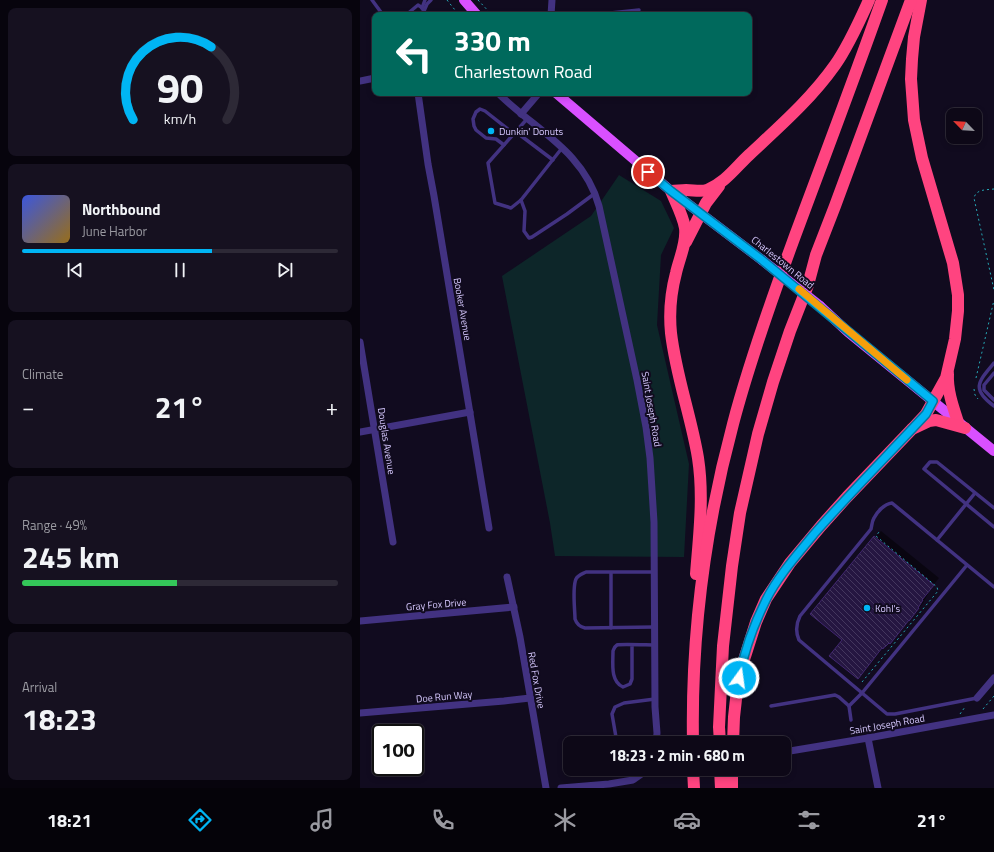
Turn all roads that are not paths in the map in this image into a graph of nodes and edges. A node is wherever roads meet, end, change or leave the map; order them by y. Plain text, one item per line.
1 (372, 0) edge
2 (425, 0) edge
3 (431, 0) edge
4 (464, 0) edge
5 (552, 0) edge
6 (869, 0) edge
7 (882, 0) edge
8 (911, 0) edge
9 (921, 0) edge
10 (423, 9) junction
11 (638, 10) dead end
12 (381, 12) edge
13 (410, 12) edge
14 (425, 12) edge
15 (474, 12) edge
16 (551, 12) edge
17 (619, 12) edge
18 (372, 79) edge
19 (360, 81) edge
20 (418, 96) edge
21 (501, 96) edge
22 (537, 96) edge
23 (560, 96) edge
24 (524, 116) junction
25 (515, 133) junction
26 (504, 145) junction
27 (562, 148) junction
28 (552, 160) junction
29 (724, 180) junction
30 (671, 191) junction
31 (595, 194) junction
32 (521, 200) junction
33 (701, 213) junction
34 (683, 247) junction
35 (360, 342) edge
36 (994, 364) edge
37 (948, 372) junction
38 (994, 373) edge
39 (994, 400) edge
40 (933, 401) junction
41 (994, 406) edge
42 (470, 412) junction
43 (962, 425) junction
44 (912, 429) junction
45 (375, 430) junction
46 (360, 432) edge
47 (994, 451) edge
48 (975, 493) junction
49 (966, 504) junction
50 (994, 508) edge
51 (994, 527) edge
52 (489, 528) dead end
53 (936, 540) junction
54 (393, 542) dead end
55 (967, 565) junction
56 (611, 572) junction
57 (654, 572) junction
58 (507, 577) dead end
59 (994, 587) edge
60 (514, 607) junction
61 (360, 621) edge
62 (654, 627) junction
63 (610, 628) junction
64 (632, 645) junction
65 (654, 645) junction
66 (694, 661) junction
67 (994, 678) edge
68 (862, 693) junction
69 (530, 698) junction
70 (977, 698) joint
71 (655, 699) junction
72 (770, 706) dead end
73 (849, 706) junction
74 (360, 713) edge
75 (994, 715) edge
76 (851, 720) dead end
77 (616, 736) edge
78 (657, 736) edge
79 (693, 736) edge
80 (720, 736) edge
81 (733, 736) edge
82 (868, 738) junction
83 (791, 751) edge
84 (638, 776) edge
85 (693, 776) edge
86 (720, 776) edge
87 (732, 776) edge
88 (546, 788) edge
89 (561, 788) edge
90 (694, 788) edge
91 (721, 788) edge
92 (732, 788) edge
93 (878, 788) edge

1 - 12 lane
2 - 10 lane
3 - 10 lane
4 - 15 main road
5 - 16 street
6 - 29 highway
7 - 66 highway
8 - 80 highway
9 - 37 highway
10 - 13 lane
10 - 14 lane
11 - 17 lane
18 - 19 street
20 - 42 street, Booker Avenue
21 - 24 street, Saint Joseph Road
22 - 24 street
23 - 30 main road, Charlestown Road
24 - 25 lane
24 - 27 street, Saint Joseph Road
25 - 26 lane
25 - 26 lane
25 - 28 lane
26 - 32 lane
27 - 28 lane
27 - 31 street, Saint Joseph Road
28 - 32 lane
29 - 30 highway
29 - 33 highway
30 - 33 main road, Charlestown Road
30 - 34 highway
31 - 32 lane
31 - 57 street, Saint Joseph Road
33 - 34 highway
33 - 40 main road, Charlestown Road, bridge
34 - 66 highway
35 - 45 street, Douglas Avenue
36 - 41 lane
37 - 40 highway
37 - 43 highway
38 - 39 lane
40 - 43 main road, Charlestown Road
40 - 44 highway
42 - 45 street
42 - 52 street, Booker Avenue
43 - 44 highway
43 - 47 main road, Charlestown Road
44 - 81 highway
45 - 46 street
45 - 54 street, Douglas Avenue
48 - 49 lane
48 - 49 lane
48 - 50 lane
49 - 51 lane
49 - 53 lane
53 - 55 lane
53 - 68 lane
55 - 59 lane
55 - 68 lane
56 - 57 lane
56 - 63 lane
56 - 63 lane
57 - 62 street, Saint Joseph Road
58 - 60 street, Red Fox Drive
60 - 61 street, Gray Fox Drive
60 - 69 street, Red Fox Drive
62 - 63 lane
62 - 65 street, Saint Joseph Road
64 - 64 lane
64 - 65 lane
65 - 71 street, Saint Joseph Road
66 - 79 highway
67 - 70 street
68 - 70 lane
68 - 73 lane
69 - 74 street, Doe Run Way
69 - 88 street, Red Fox Drive
71 - 77 lane
71 - 78 street, Saint Joseph Road
72 - 73 lane
73 - 76 lane
75 - 82 street, Saint Joseph Road
82 - 83 street, Saint Joseph Road
82 - 93 street
84 - 89 street
85 - 90 highway
86 - 91 highway
87 - 92 highway

